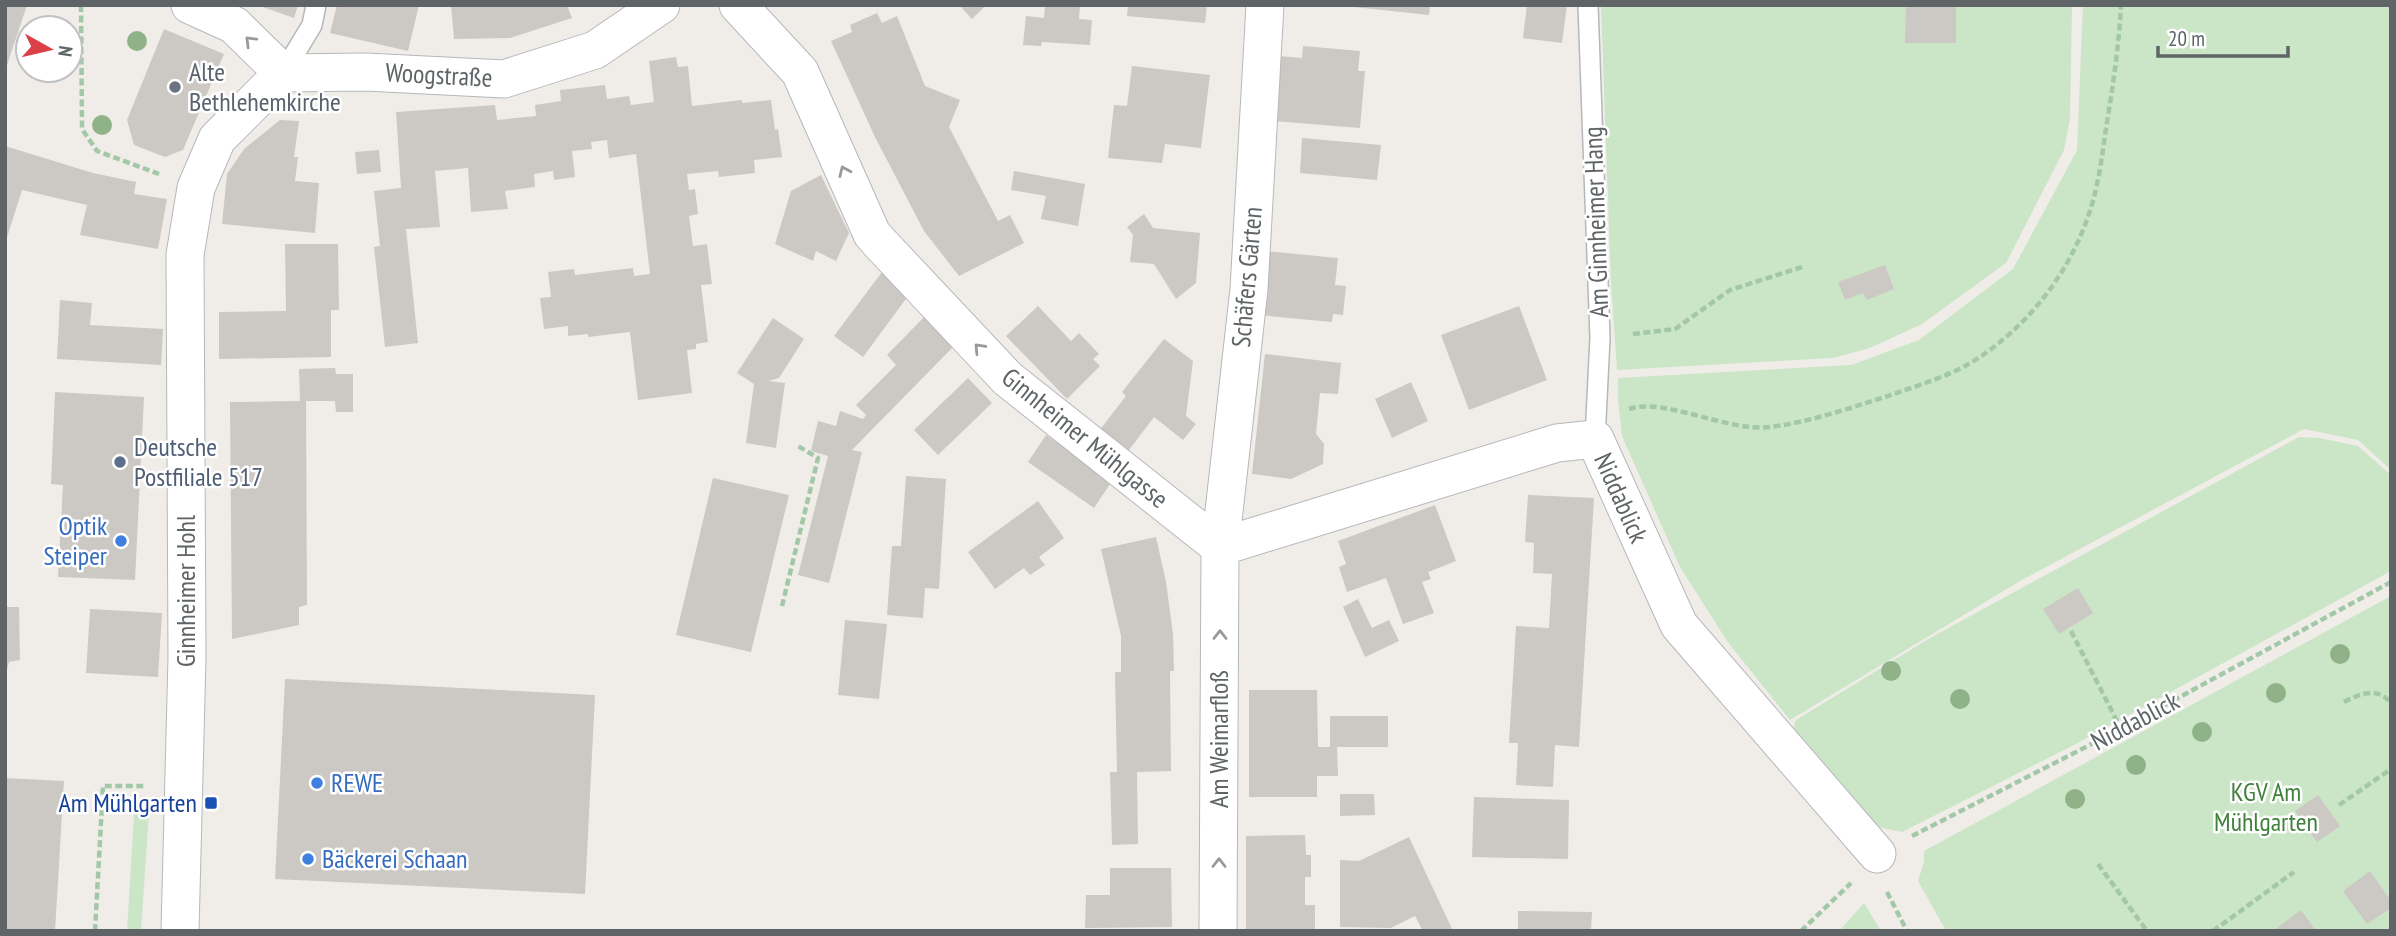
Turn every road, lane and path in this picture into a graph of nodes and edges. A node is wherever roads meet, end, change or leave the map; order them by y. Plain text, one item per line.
1 (81, 5) edge
2 (190, 5) edge
3 (316, 5) edge
4 (661, 5) edge
5 (738, 5) edge
6 (1265, 5) edge
7 (1588, 5) edge
8 (2121, 5) edge
9 (283, 74) junction
10 (165, 177) dead end
11 (1802, 267) dead end
12 (1601, 338) junction
13 (1595, 439) junction
14 (798, 446) dead end
15 (1220, 547) junction
16 (2391, 582) edge
17 (782, 606) dead end
18 (2071, 631) dead end
19 (2344, 702) dead end
20 (2391, 703) edge
21 (2121, 729) junction
22 (2391, 769) edge
23 (153, 785) dead end
24 (2339, 805) dead end
25 (1877, 854) junction
26 (2098, 864) dead end
27 (2294, 872) dead end
28 (95, 931) edge
29 (180, 931) edge
30 (1219, 931) edge
31 (1801, 931) edge
32 (2147, 931) edge
33 (2213, 931) edge

1 - 10 path
9 -> 2 street
3 - 9 lane
4 - 9 street, Woogstraße
15 -> 5 street, Ginnheimer Mühlgasse
6 - 15 street, Schäfers Gärten
7 - 12 lane, Am Ginnheimer Hang
8 - 13 path
9 - 29 street, Ginnheimer Hohl
11 - 12 path
12 - 13 lane, Am Ginnheimer Hang
13 - 15 street
13 - 25 street, Niddablick
14 - 17 path
30 -> 15 street, Am Weimarfloß
16 - 21 path, Niddablick
18 - 21 path
19 - 20 path
21 - 25 path, Niddablick
22 - 24 path
23 - 28 path
25 - 31 path, Niddablick
26 - 32 path
27 - 33 path

